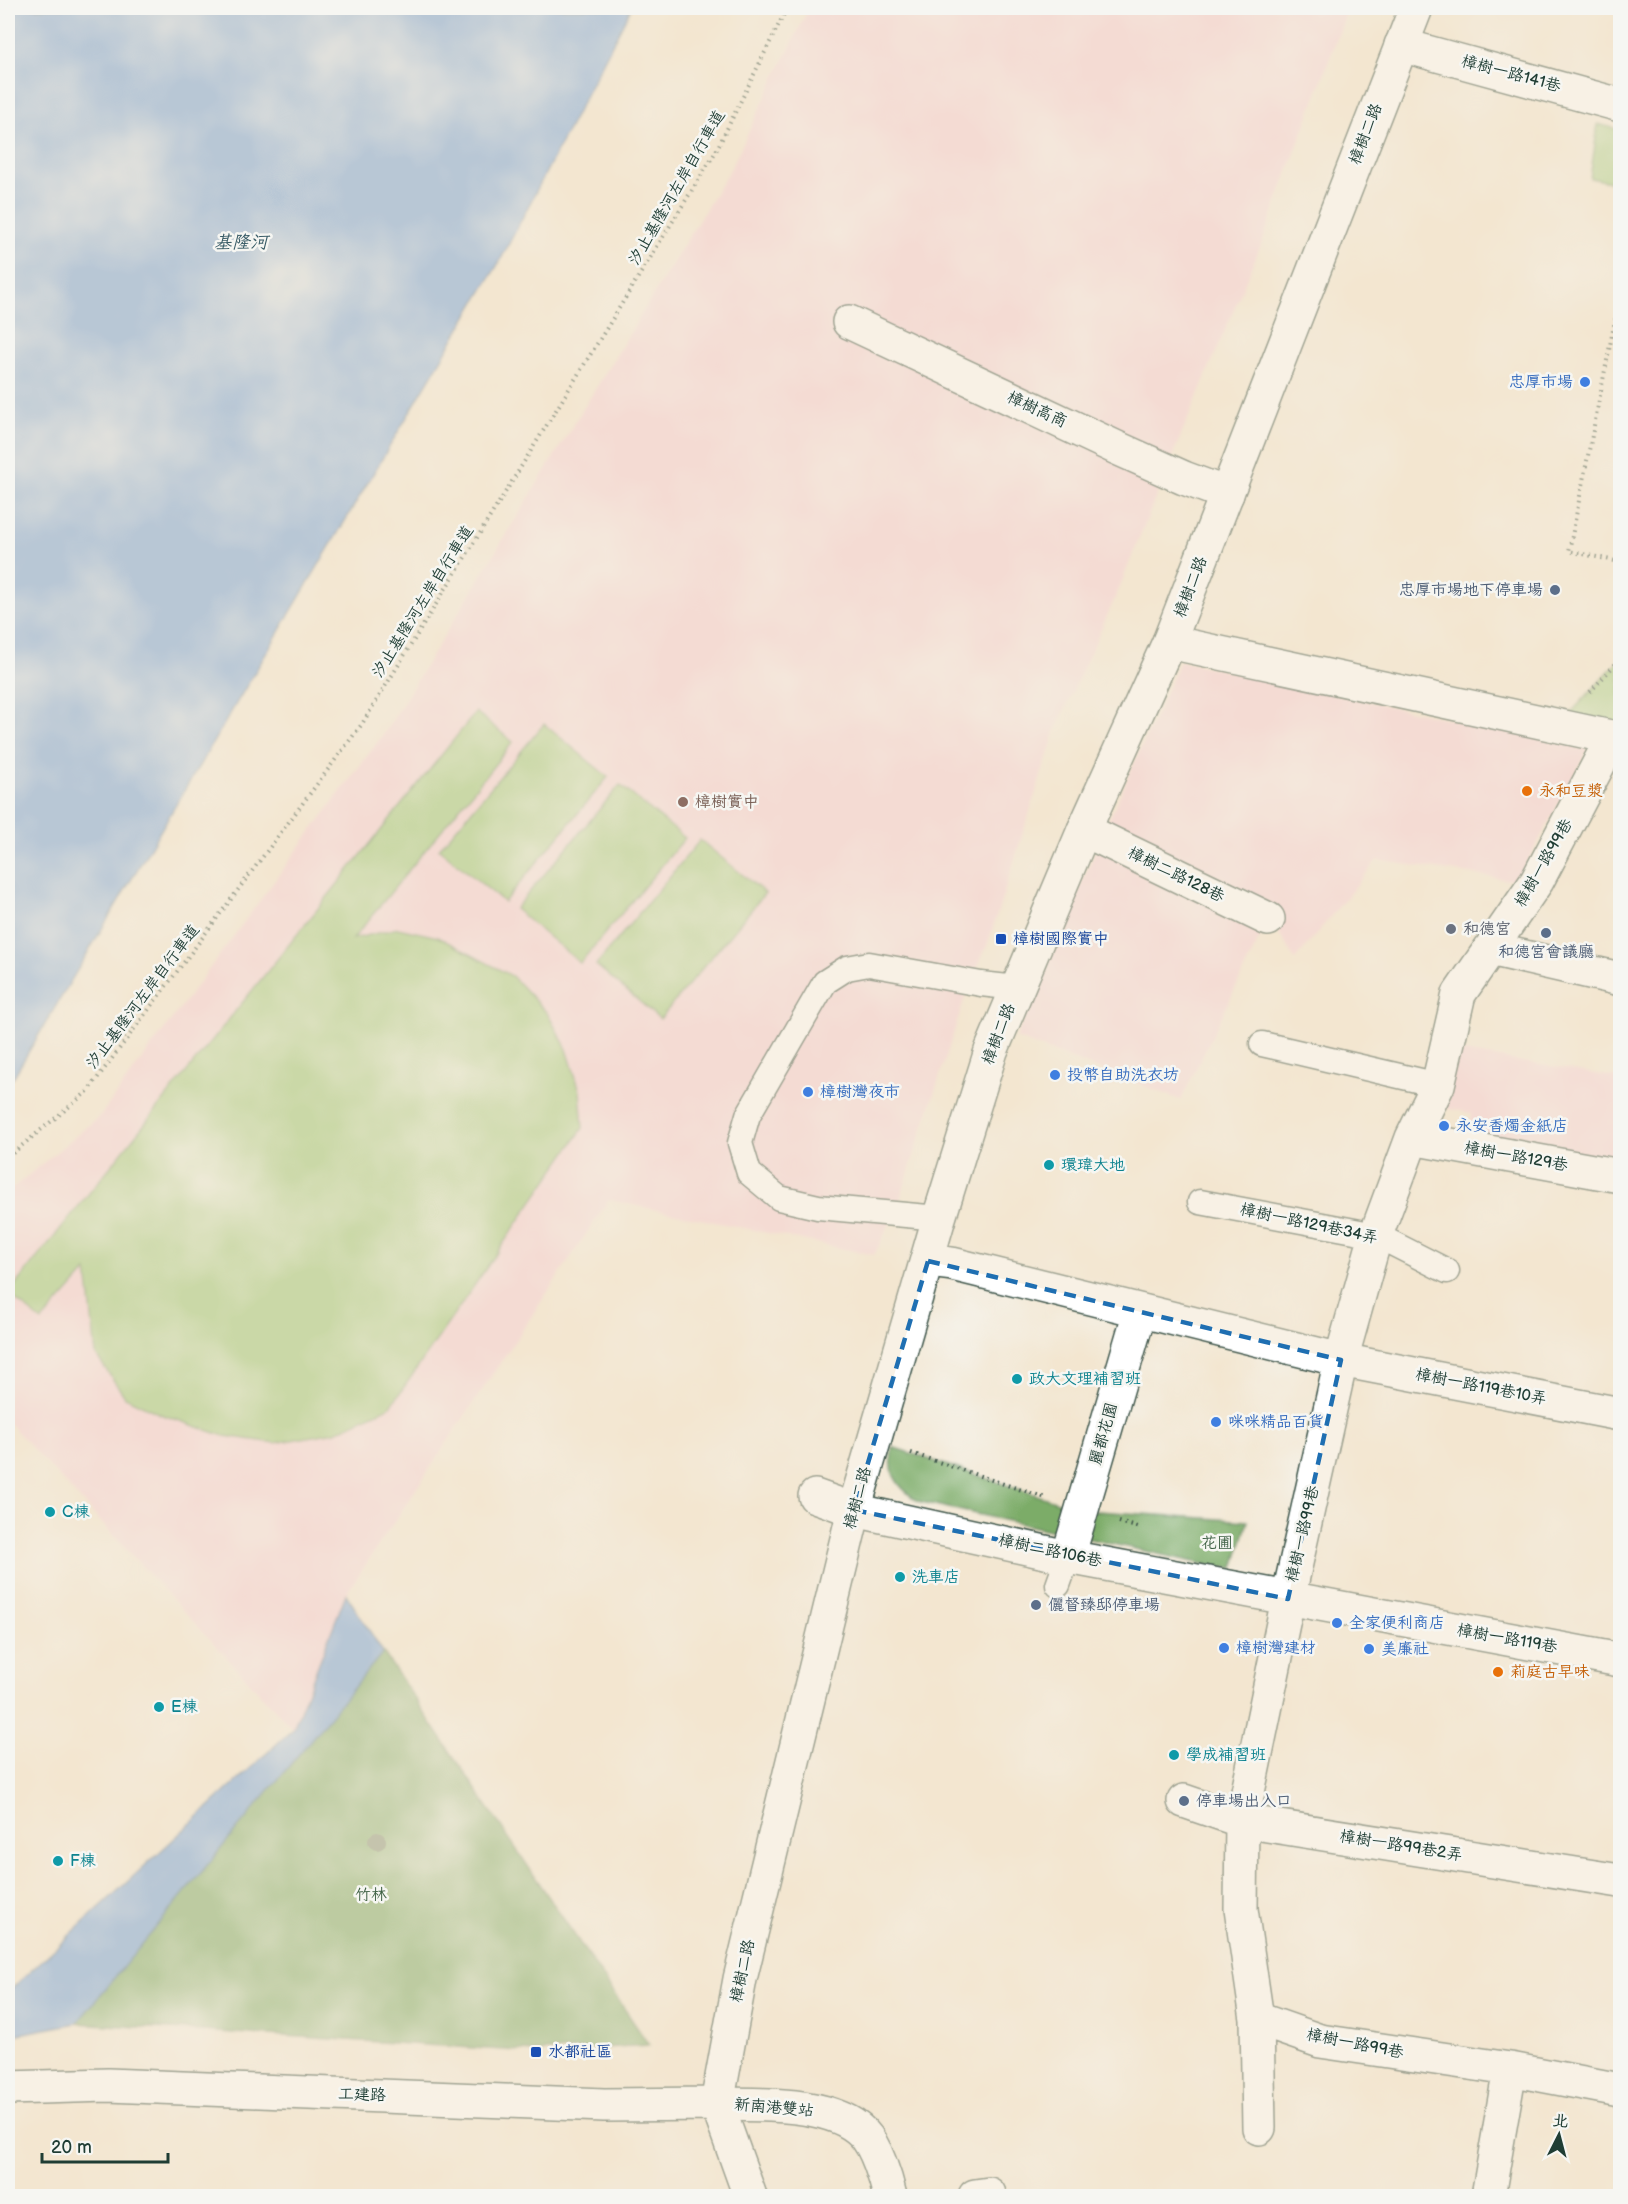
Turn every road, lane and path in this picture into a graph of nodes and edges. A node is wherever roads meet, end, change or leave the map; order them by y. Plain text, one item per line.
1 (787, 8) edge
2 (1416, 8) edge
3 (1401, 45) junction
4 (1620, 105) edge
5 (1620, 295) edge
6 (849, 322) dead end
7 (1227, 494) junction
8 (1620, 562) edge
9 (1169, 642) junction
10 (1617, 738) edge
11 (1084, 830) junction
12 (1268, 919) dead end
13 (1490, 949) junction
14 (1620, 979) edge
15 (1017, 988) junction
16 (1262, 1044) dead end
17 (1437, 1085) junction
18 (1412, 1138) junction
19 (8, 1157) edge
20 (1620, 1176) edge
21 (1200, 1202) dead end
22 (939, 1218) junction
23 (1376, 1235) junction
24 (928, 1261) junction
25 (1448, 1271) dead end
26 (1140, 1311) junction
27 (1341, 1360) junction
28 (1620, 1414) edge
29 (815, 1496) dead end
30 (854, 1510) junction
31 (1063, 1571) junction
32 (1288, 1599) junction
33 (1620, 1660) edge
34 (1184, 1801) dead end
35 (1242, 1821) junction
36 (1620, 1881) edge
37 (1257, 2019) junction
38 (1510, 2069) junction
39 (8, 2088) edge
40 (1620, 2090) edge
41 (717, 2104) junction
42 (1259, 2128) dead end
43 (750, 2196) edge
44 (890, 2196) edge
45 (1488, 2196) edge

1 - 19 path, 汐止基隆河左岸自行車道
2 - 3 street, 樟樹二路
3 - 4 street, 樟樹一路141巷
3 - 7 street, 樟樹二路
5 - 8 path
6 - 7 street, 樟樹高商
7 - 9 street, 樟樹二路
9 - 10 street
9 - 11 street, 樟樹二路
10 - 13 street, 樟樹一路99巷
11 - 12 street, 樟樹二路128巷
11 - 15 street, 樟樹二路
13 - 14 street
13 - 17 street, 樟樹一路99巷
15 - 22 street, 樟樹二路
15 - 22 lane
16 - 17 lane
17 - 18 street, 樟樹一路99巷
18 - 20 street, 樟樹一路129巷
18 - 23 street, 樟樹一路99巷
21 - 23 lane, 樟樹一路129巷34弄
22 - 24 street, 樟樹二路
23 - 25 lane, 樟樹一路129巷34弄
23 - 27 street, 樟樹一路99巷
24 - 26 street
24 - 30 street, 樟樹二路
26 - 27 street
26 - 31 street, 麗都花園
27 - 28 street, 樟樹一路119巷10弄
27 - 32 street, 樟樹一路99巷
29 - 30 street, 樟樹二路106巷
30 - 31 street, 樟樹二路106巷
30 - 41 street, 樟樹二路
31 - 32 street, 樟樹二路106巷
32 - 33 street, 樟樹一路119巷
32 - 35 street, 樟樹一路99巷
34 - 35 street, 樟樹一路99巷2弄
35 - 36 street, 樟樹一路99巷2弄
35 - 37 street, 樟樹一路99巷
37 - 38 street, 樟樹一路99巷
37 - 42 street
38 - 40 street, 樟樹一路99巷
38 - 45 street
39 - 41 street, 工建路
41 - 43 street
41 - 44 street, 新南港雙站

